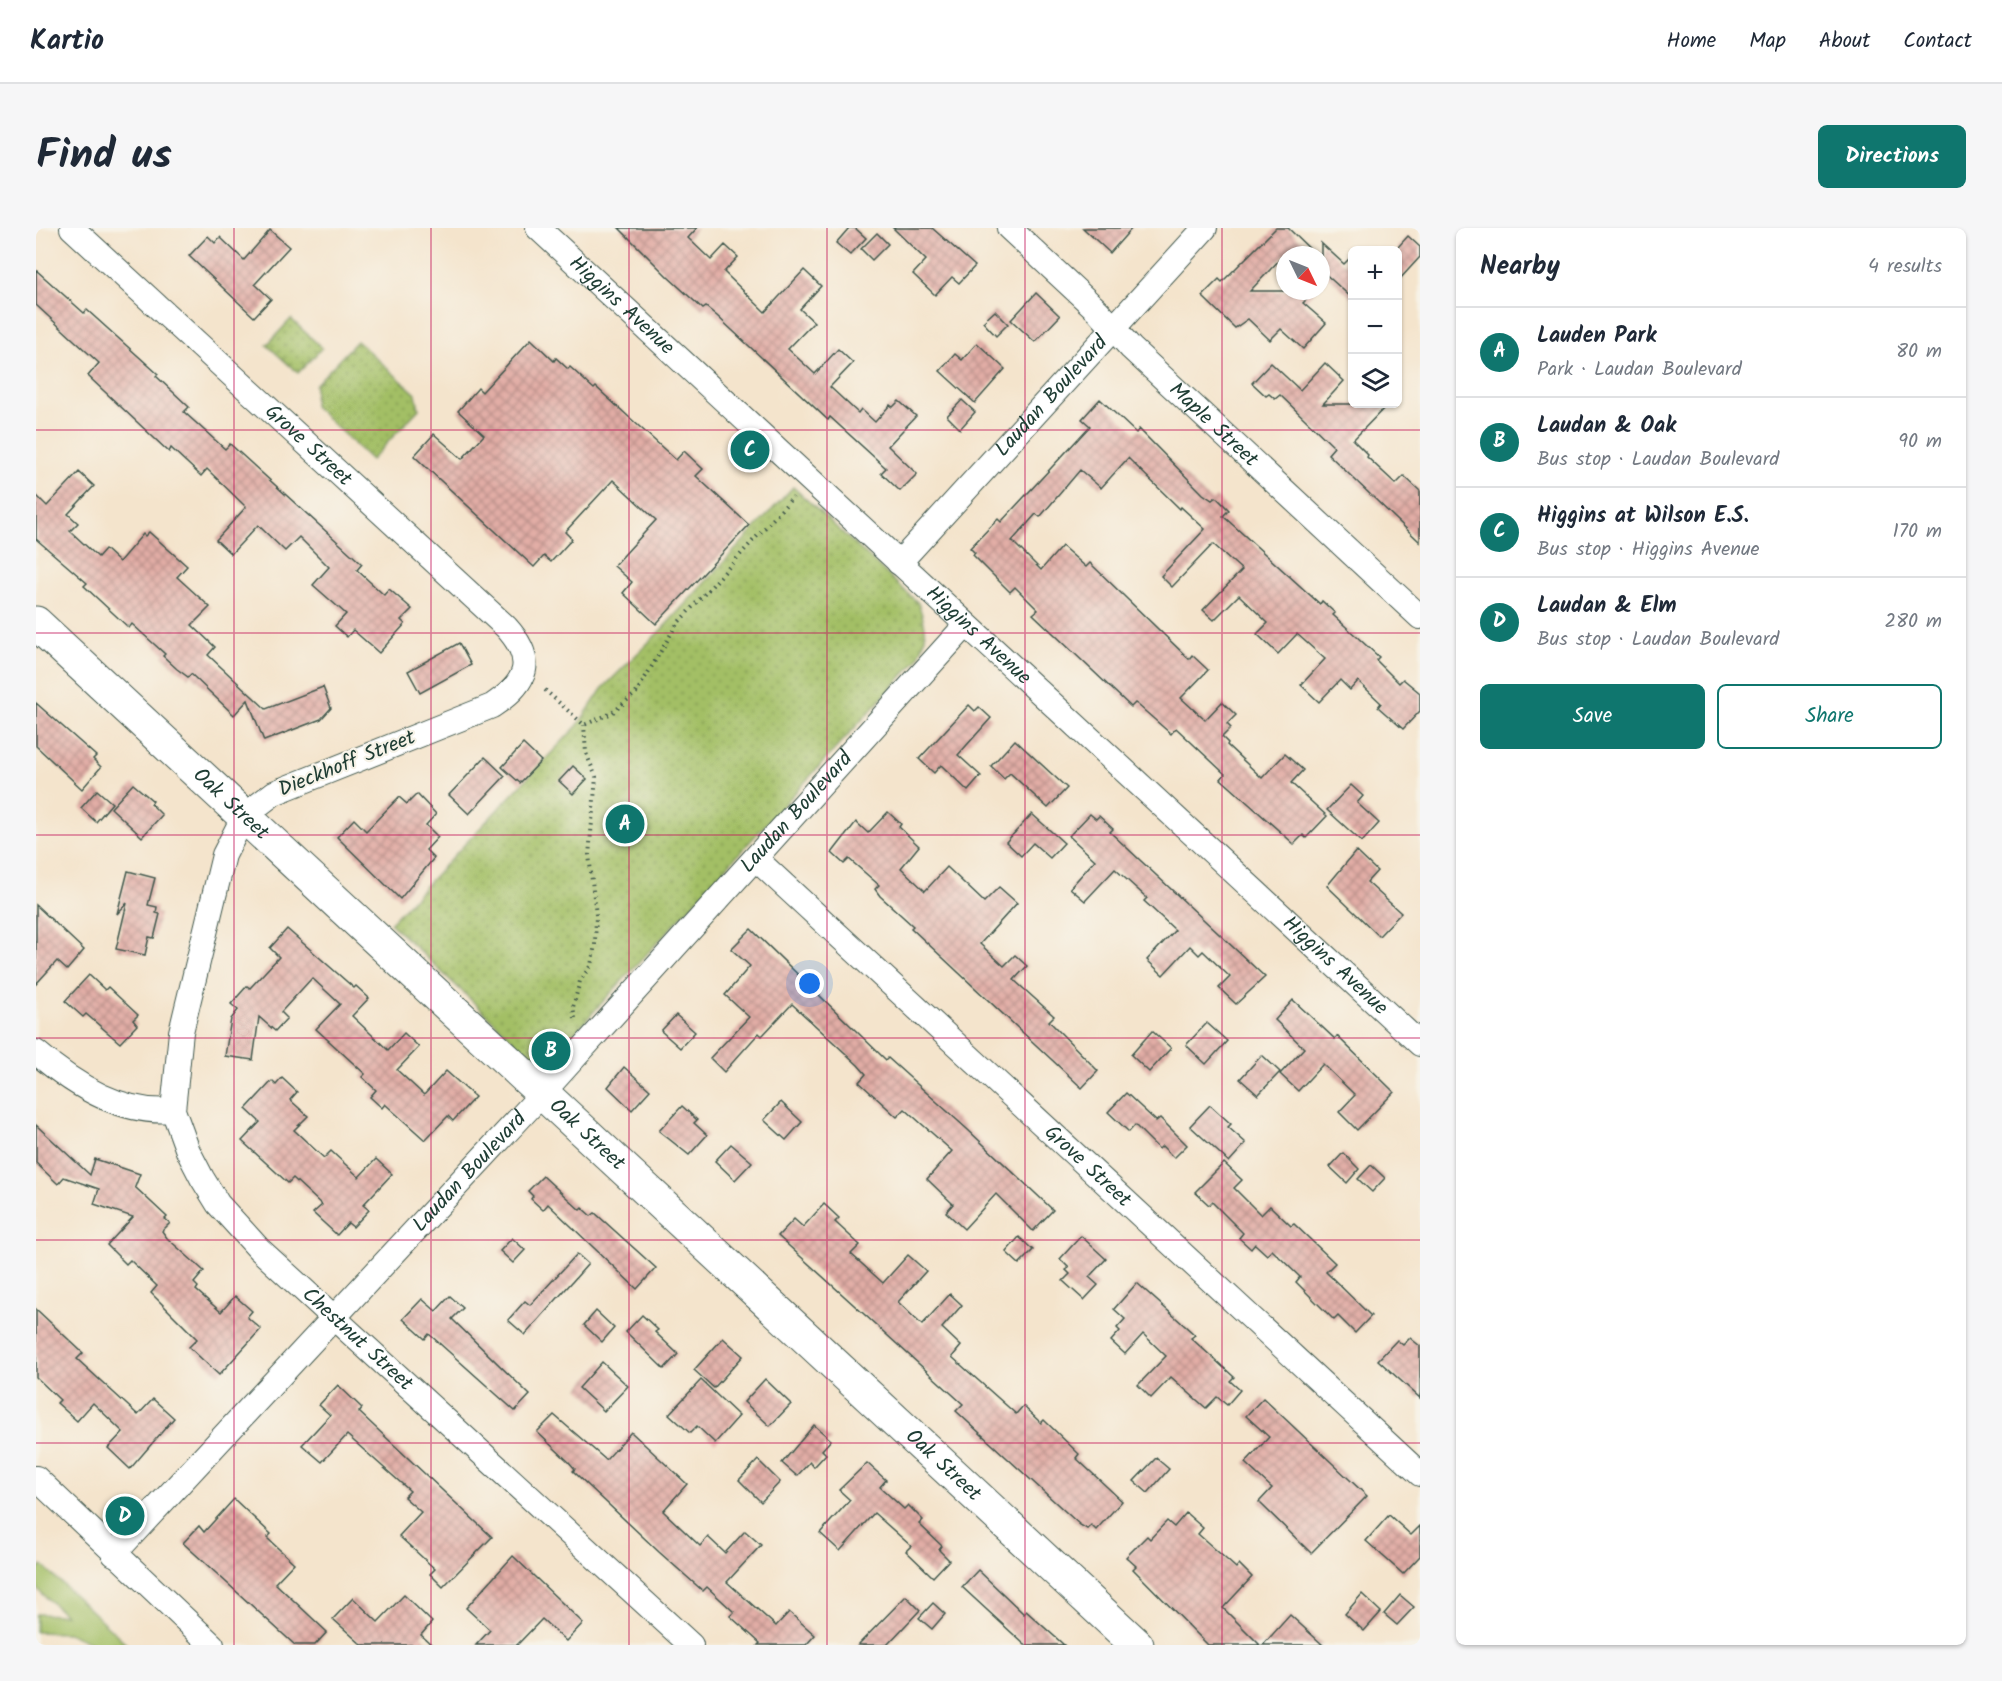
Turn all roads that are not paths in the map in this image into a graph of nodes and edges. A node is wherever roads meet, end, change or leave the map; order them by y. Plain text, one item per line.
1 (72, 228) edge
2 (538, 228) edge
3 (1009, 228) edge
4 (1205, 228) edge
5 (1114, 328) junction
6 (899, 563) junction
7 (1420, 616) edge
8 (36, 623) edge
9 (966, 625) junction
10 (525, 673) joint
11 (244, 816) junction
12 (756, 859) junction
13 (1420, 1044) edge
14 (36, 1052) edge
15 (543, 1092) junction
16 (173, 1110) junction
17 (335, 1317) junction
18 (1420, 1474) edge
19 (36, 1478) edge
20 (114, 1554) junction
21 (212, 1645) edge
22 (691, 1645) edge
23 (1137, 1645) edge

1 - 10 street, Grove Street
2 - 6 street, Higgins Avenue
3 - 5 street, Maple Street
4 - 5 street, Laudan Boulevard
5 - 6 street, Laudan Boulevard
5 - 7 street, Maple Street
6 - 9 street, Higgins Avenue
8 - 11 street, Oak Street
9 - 12 street, Laudan Boulevard
9 - 13 street, Higgins Avenue
10 - 11 street, Dieckhoff Street
11 - 15 street, Oak Street
11 - 16 street, Dieckhoff Street
12 - 15 street, Laudan Boulevard
12 - 18 street, Grove Street
14 - 16 street
15 - 17 street, Laudan Boulevard
15 - 23 street, Oak Street
16 - 17 street, Chestnut Street
17 - 20 street, Laudan Boulevard
17 - 22 street, Chestnut Street
19 - 20 street
20 - 21 street

